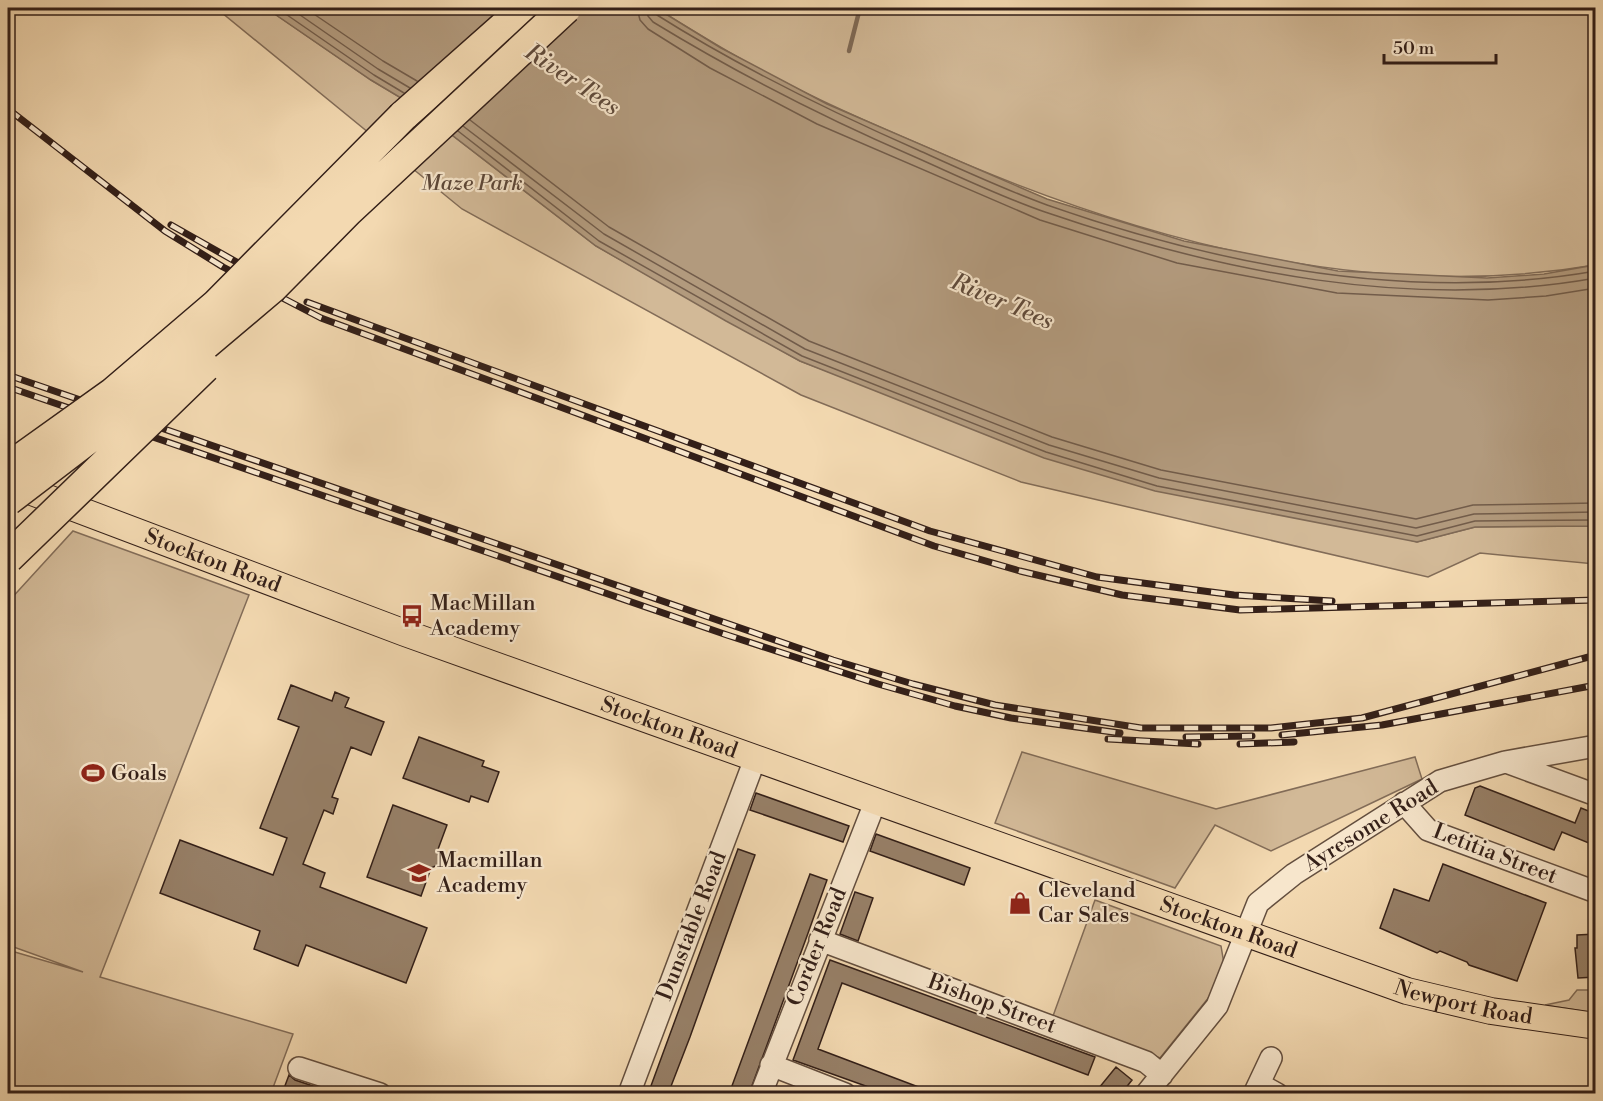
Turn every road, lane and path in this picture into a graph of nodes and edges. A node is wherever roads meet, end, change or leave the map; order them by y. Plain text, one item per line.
1 (525, 8) edge
2 (566, 8) edge
3 (273, 287) junction
4 (8, 468) edge
5 (8, 483) edge
6 (8, 500) edge
7 (8, 558) edge
8 (1596, 746) edge
9 (755, 759) junction
10 (1505, 762) junction
11 (1596, 795) edge
12 (876, 800) junction
13 (1404, 803) junction
14 (1596, 892) edge
15 (1246, 933) junction
16 (820, 940) junction
17 (1334, 966) joint
18 (1596, 1026) edge
19 (1271, 1058) dead end
20 (771, 1065) junction
21 (299, 1068) dead end
22 (1162, 1075) junction
23 (1263, 1090) edge
24 (380, 1094) edge
25 (629, 1094) edge
26 (760, 1094) edge
27 (845, 1094) edge
28 (1146, 1094) edge

1 - 4 highway, bridge
2 - 3 highway, bridge
3 - 6 highway, bridge
3 - 7 highway, bridge
5 - 9 main road, Stockton Road
8 - 10 street, Ayresome Road
9 - 12 main road, Stockton Road
9 - 25 street, Dunstable Road
10 - 11 street
10 - 13 street, Ayresome Road
12 - 15 main road, Stockton Road
12 - 16 street, Corder Road
13 - 14 street, Letitia Street
13 - 15 street, Ayresome Road
15 - 17 main road, Stockton Road
15 - 22 street, Ayresome Road
16 - 20 street, Corder Road
16 - 22 street, Bishop Street
17 - 18 main road, Newport Road
19 - 23 street
20 - 26 street, Corder Road
20 - 27 street
21 - 24 street
22 - 28 street, Ayresome Road

